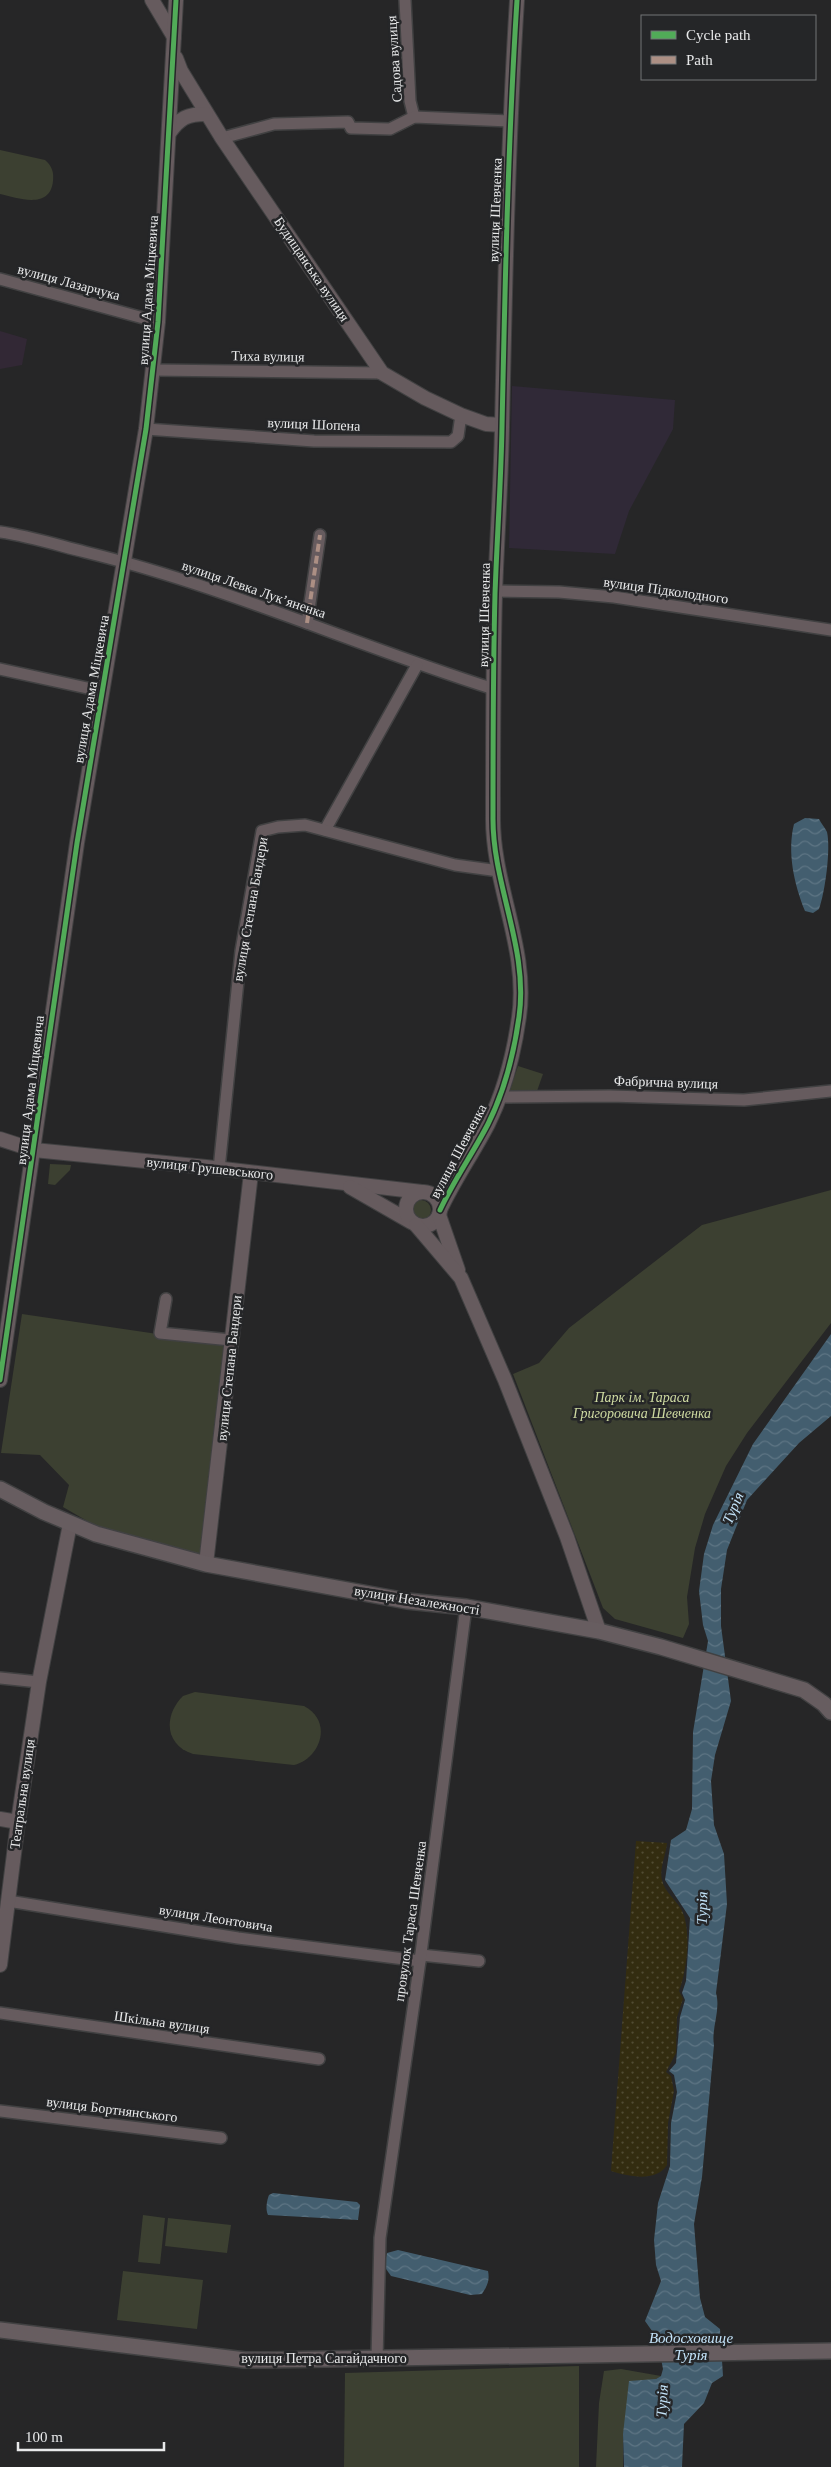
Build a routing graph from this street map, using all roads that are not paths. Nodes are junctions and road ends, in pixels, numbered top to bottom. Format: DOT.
graph roads {
  1 [pos="152,0"];
  2 [pos="176,0"];
  3 [pos="405,0"];
  4 [pos="517,0"];
  5 [pos="174,45"];
  6 [pos="206,114"];
  7 [pos="414,117"];
  8 [pos="510,121"];
  9 [pos="169,133"];
  10 [pos="222,138"];
  11 [pos="0,279"];
  12 [pos="158,322"];
  13 [pos="153,370"];
  14 [pos="382,372"];
  15 [pos="461,416"];
  16 [pos="502,425"];
  17 [pos="146,429"];
  18 [pos="0,532"];
  19 [pos="320,535"];
  20 [pos="125,562"];
  21 [pos="495,591"];
  22 [pos="307,623"];
  23 [pos="831,630"];
  24 [pos="417,665"];
  25 [pos="0,669"];
  26 [pos="494,689"];
  27 [pos="101,691"];
  28 [pos="325,830"];
  29 [pos="499,871"];
  30 [pos="831,1091"];
  31 [pos="499,1097"];
  32 [pos="0,1140"];
  33 [pos="34,1150"];
  34 [pos="219,1169"];
  35 [pos="252,1173"];
  36 [pos="454,1181"];
  37 [pos="345,1184"];
  38 [pos="424,1192"];
  39 [pos="439,1213"];
  40 [pos="414,1224"];
  41 [pos="461,1278"];
  42 [pos="166,1298"];
  43 [pos="231,1340"];
  44 [pos="0,1380"];
  45 [pos="0,1489"];
  46 [pos="70,1524"];
  47 [pos="206,1564"];
  48 [pos="466,1607"];
  49 [pos="598,1631"];
  50 [pos="0,1678"];
  51 [pos="39,1682"];
  52 [pos="831,1712"];
  53 [pos="0,1819"];
  54 [pos="18,1822"];
  55 [pos="8,1901"];
  56 [pos="421,1958"];
  57 [pos="479,1961"];
  58 [pos="0,1964"];
  59 [pos="0,2013"];
  60 [pos="319,2059"];
  61 [pos="0,2111"];
  62 [pos="221,2138"];
  63 [pos="0,2330"];
  64 [pos="831,2351"];
  65 [pos="377,2359"];
  1 -- 5 [label="street, Будищанська вулиця"];
  2 -- 5 [label="street, вулиця Адама Міцкевича"];
  3 -- 7 [label="street, Садова вулиця"];
  4 -- 8 [label="street, вулиця Шевченка"];
  5 -- 6 [label="street, Будищанська вулиця"];
  5 -- 9 [label="street, вулиця Адама Міцкевича"];
  6 -- 9 [label="street"];
  6 -- 10 [label="street, Будищанська вулиця"];
  7 -- 8 [label="street"];
  7 -- 10 [label="street"];
  8 -- 16 [label="street, вулиця Шевченка"];
  9 -- 12 [label="street, вулиця Адама Міцкевича"];
  10 -- 14 [label="street, Будищанська вулиця"];
  11 -- 12 [label="street, вулиця Лазарчука"];
  12 -- 13 [label="street, вулиця Адама Міцкевича"];
  13 -- 14 [label="street, Тиха вулиця"];
  13 -- 17 [label="street, вулиця Адама Міцкевича"];
  14 -- 15 [label="street, Будищанська вулиця"];
  15 -- 16 [label="street, Будищанська вулиця"];
  15 -- 17 [label="street, вулиця Шопена"];
  16 -- 21 [label="street, вулиця Шевченка"];
  17 -- 20 [label="street, вулиця Адама Міцкевича"];
  18 -- 20 [label="street, вулиця Левка Лукʼяненка"];
  19 -- 22 [label="street"];
  20 -- 22 [label="street, вулиця Левка Лукʼяненка"];
  20 -- 27 [label="street, вулиця Адама Міцкевича"];
  21 -- 23 [label="street, вулиця Підколодного"];
  21 -- 26 [label="street, вулиця Шевченка"];
  22 -- 24 [label="street, вулиця Левка Лукʼяненка"];
  24 -- 26 [label="street, вулиця Левка Лукʼяненка"];
  24 -- 28 [label="street"];
  25 -- 27 [label="street"];
  26 -- 29 [label="street, вулиця Шевченка"];
  27 -- 33 [label="street, вулиця Адама Міцкевича"];
  28 -- 29 [label="street, вулиця Степана Бандери"];
  28 -- 34 [label="street, вулиця Степана Бандери"];
  29 -- 31 [label="street, вулиця Шевченка"];
  30 -- 31 [label="street, Фабрична вулиця"];
  31 -- 36 [label="street, вулиця Шевченка"];
  32 -- 33 [label="street, вулиця Грушевського"];
  33 -- 34 [label="street, вулиця Грушевського"];
  33 -- 44 [label="street, вулиця Адама Міцкевича"];
  34 -- 35 [label="street, вулиця Грушевського"];
  35 -- 37 [label="street, вулиця Грушевського"];
  35 -- 43 [label="street, вулиця Степана Бандери"];
  36 -- 38 [label="street"];
  36 -- 39 [label="street, вулиця Шевченка"];
  37 -- 38 [label="street"];
  37 -- 40 [label="street, вулиця Грушевського"];
  38 -- 39 [label="street"];
  38 -- 40 [label="street"];
  39 -- 40 [label="street"];
  39 -- 41 [label="street, вулиця Шевченка"];
  40 -- 41 [label="street"];
  41 -- 49 [label="street"];
  42 -- 43 [label="street"];
  43 -- 47 [label="street, вулиця Степана Бандери"];
  45 -- 46 [label="main road, вулиця Незалежності"];
  46 -- 47 [label="main road, вулиця Незалежності"];
  46 -- 51 [label="street, Театральна вулиця"];
  47 -- 48 [label="main road, вулиця Незалежності"];
  48 -- 49 [label="main road, вулиця Незалежності"];
  48 -- 56 [label="street, провулок Тараса Шевченка"];
  49 -- 52 [label="main road, вулиця Незалежності"];
  50 -- 51 [label="street"];
  51 -- 54 [label="street, Театральна вулиця"];
  53 -- 54 [label="street"];
  54 -- 55 [label="street, Театральна вулиця"];
  55 -- 56 [label="street, вулиця Леонтовича"];
  55 -- 58 [label="street, Театральна вулиця"];
  56 -- 57 [label="street, вулиця Леонтовича"];
  56 -- 65 [label="street, провулок Тараса Шевченка"];
  59 -- 60 [label="street, Шкільна вулиця"];
  61 -- 62 [label="street, вулиця Бортнянського"];
  63 -- 65 [label="main road, вулиця Петра Сагайдачного"];
  64 -- 65 [label="main road, вулиця Петра Сагайдачного"];
}
